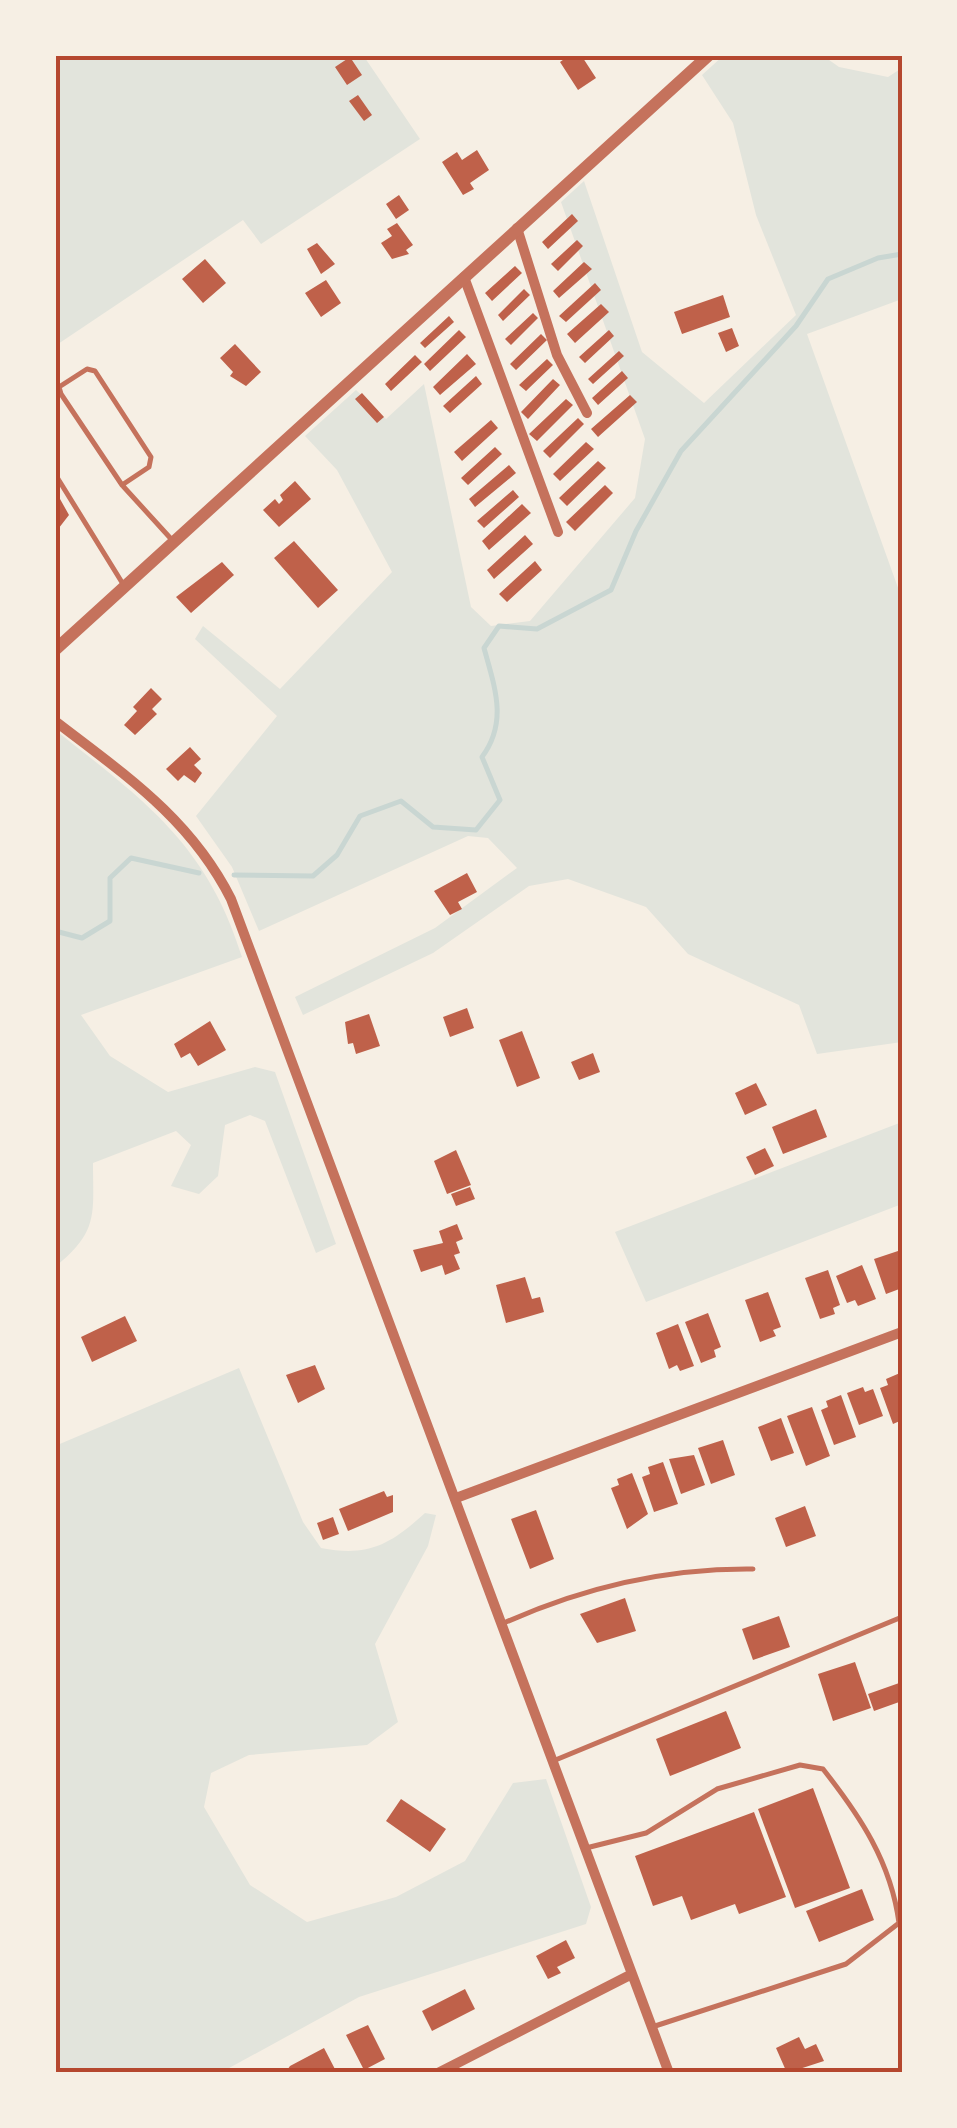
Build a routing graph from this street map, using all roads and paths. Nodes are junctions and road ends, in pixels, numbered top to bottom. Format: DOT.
graph roads {
  1 [pos="709,55"];
  2 [pos="518,228"];
  3 [pos="464,278"];
  4 [pos="587,413"];
  5 [pos="55,474"];
  6 [pos="122,484"];
  7 [pos="558,532"];
  8 [pos="173,541"];
  9 [pos="125,586"];
  10 [pos="55,650"];
  11 [pos="55,720"];
  12 [pos="902,1332"];
  13 [pos="456,1498"];
  14 [pos="752,1568"];
  15 [pos="902,1617"];
  16 [pos="501,1624"];
  17 [pos="553,1761"];
  18 [pos="586,1848"];
  19 [pos="632,1974"];
  20 [pos="652,2027"];
  21 [pos="438,2073"];
  22 [pos="669,2073"];
  1 -- 2 [label="street"];
  2 -- 3 [label="street"];
  2 -- 4 [label="street"];
  3 -- 7 [label="street"];
  3 -- 8 [label="street"];
  5 -- 9 [label="lane"];
  6 -- 6 [label="lane"];
  6 -- 8 [label="lane"];
  8 -- 9 [label="street"];
  9 -- 10 [label="street"];
  11 -- 13 [label="street"];
  12 -- 13 [label="street"];
  13 -- 16 [label="street"];
  14 -- 16 [label="lane"];
  15 -- 17 [label="lane"];
  16 -- 17 [label="street"];
  17 -- 18 [label="street"];
  18 -- 19 [label="street"];
  18 -- 20 [label="lane"];
  19 -- 20 [label="street"];
  19 -- 21 [label="street"];
  20 -- 22 [label="street"];
}
